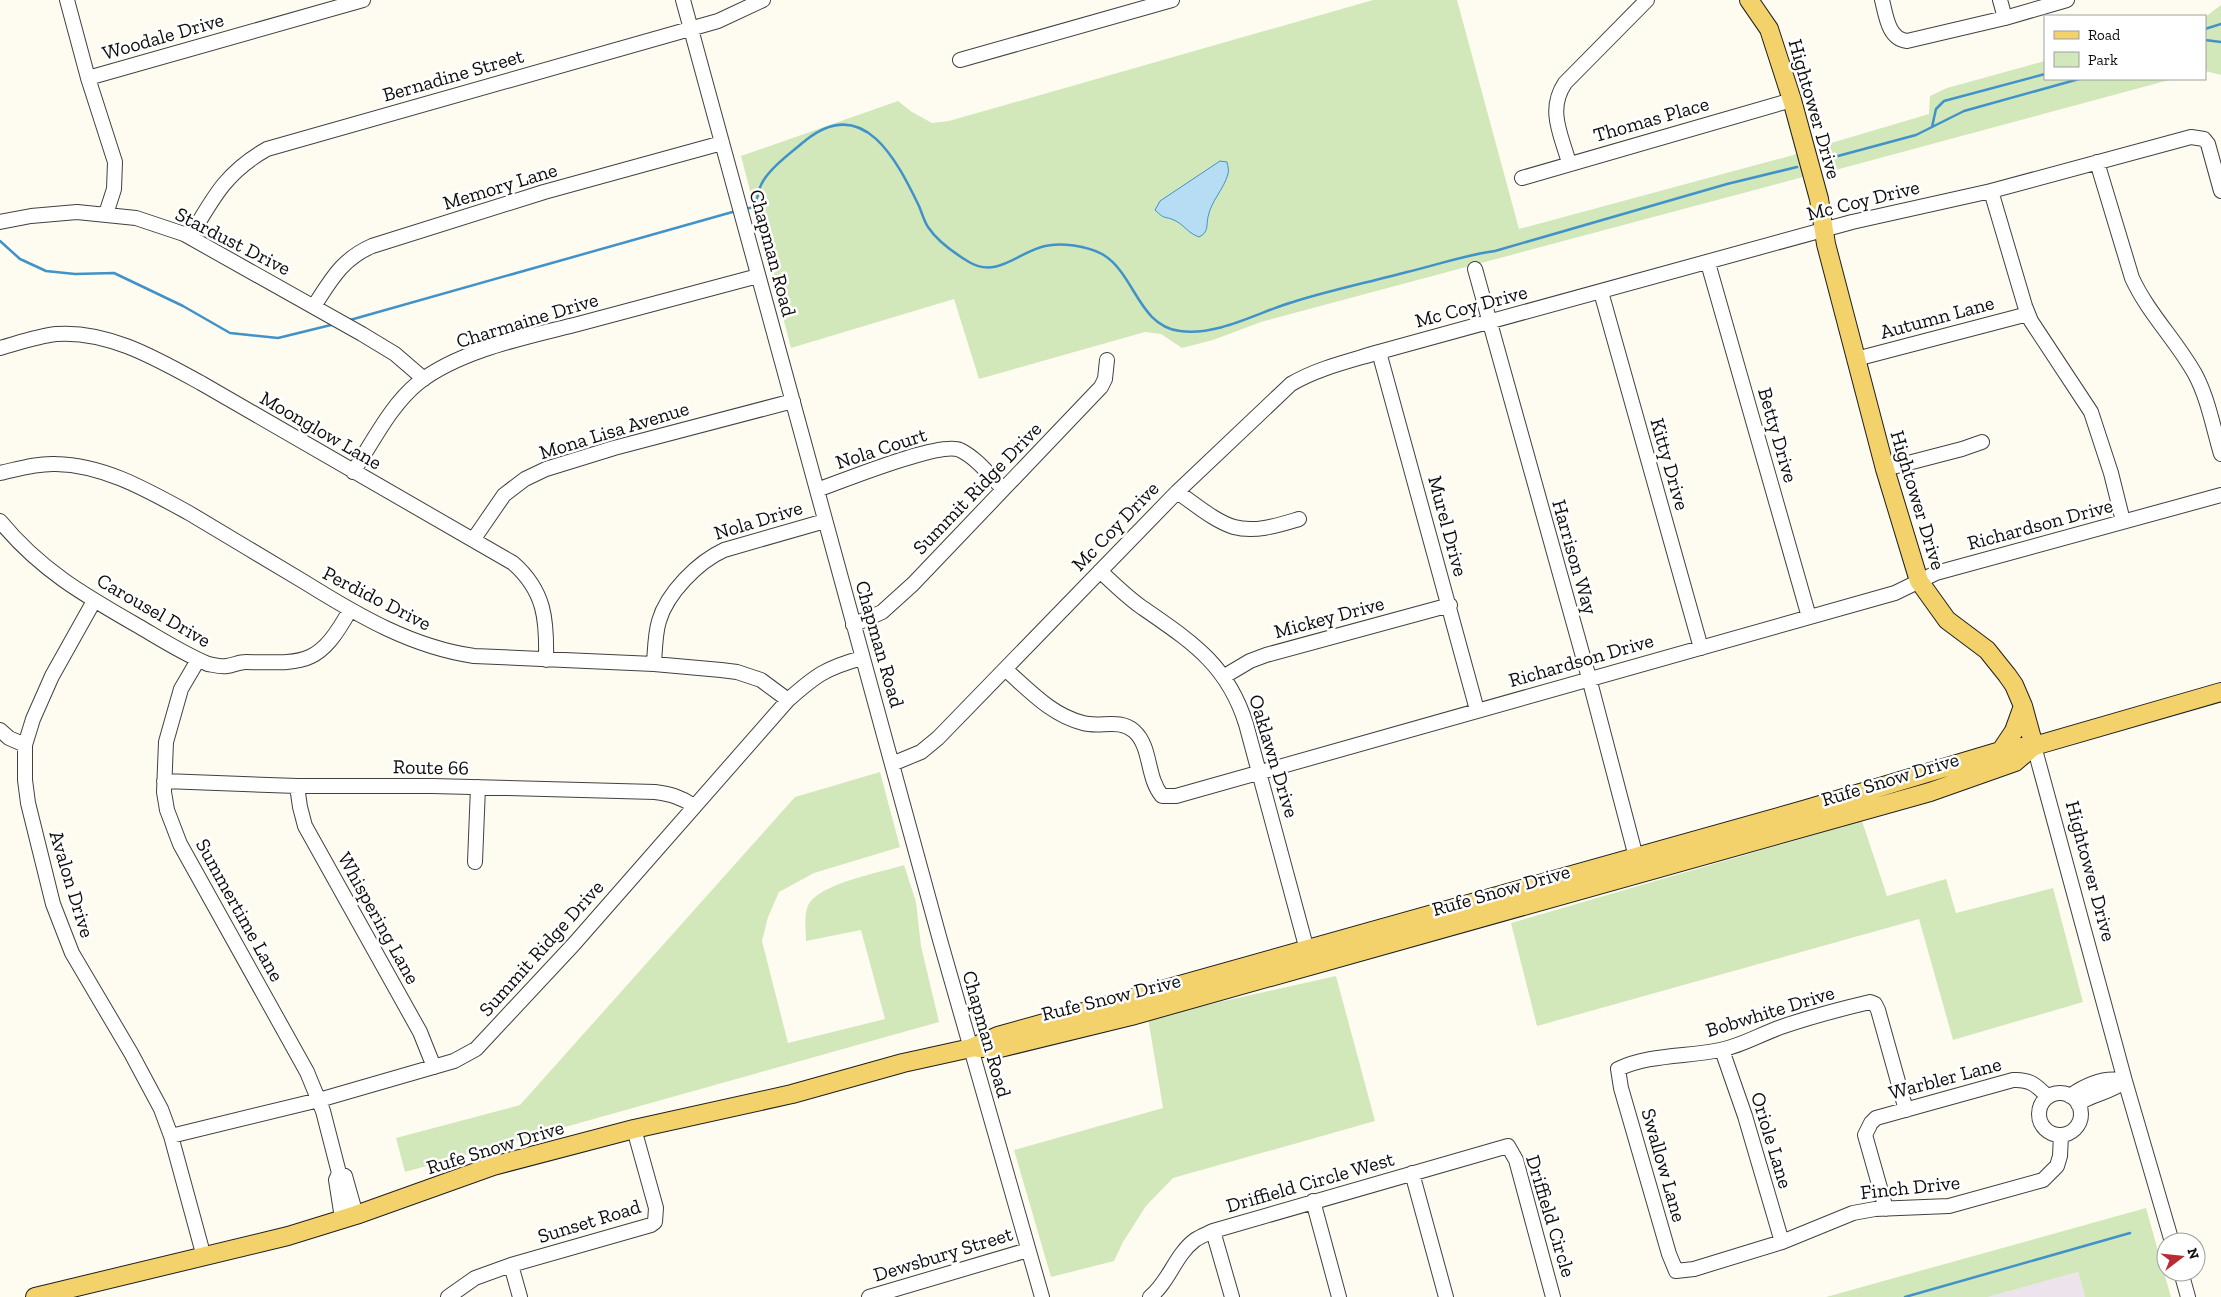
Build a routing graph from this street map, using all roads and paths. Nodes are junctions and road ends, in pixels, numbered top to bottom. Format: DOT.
graph roads {
  1 [pos="67,0"];
  2 [pos="363,0"];
  3 [pos="683,0"];
  4 [pos="763,0"];
  5 [pos="1172,0"];
  6 [pos="1647,0"];
  7 [pos="1748,0"];
  8 [pos="1882,0"];
  9 [pos="2000,0"];
  10 [pos="2067,0"];
  11 [pos="2005,18"];
  12 [pos="691,29"];
  13 [pos="960,60"];
  14 [pos="88,78"];
  15 [pos="1792,100"];
  16 [pos="722,143"];
  17 [pos="2097,162"];
  18 [pos="1569,163"];
  19 [pos="1522,178"];
  20 [pos="1991,191"];
  21 [pos="2221,191"];
  22 [pos="106,214"];
  23 [pos="0,222"];
  24 [pos="1824,230"];
  25 [pos="190,238"];
  26 [pos="1708,262"];
  27 [pos="1475,269"];
  28 [pos="758,276"];
  29 [pos="1601,292"];
  30 [pos="320,310"];
  31 [pos="2028,314"];
  32 [pos="1490,322"];
  33 [pos="0,348"];
  34 [pos="1379,352"];
  35 [pos="1856,359"];
  36 [pos="1107,360"];
  37 [pos="424,379"];
  38 [pos="792,401"];
  39 [pos="1982,442"];
  40 [pos="2221,454"];
  41 [pos="1885,469"];
  42 [pos="353,472"];
  43 [pos="0,474"];
  44 [pos="1003,489"];
  45 [pos="817,490"];
  46 [pos="1177,492"];
  47 [pos="2221,495"];
  48 [pos="1299,519"];
  49 [pos="0,521"];
  50 [pos="825,521"];
  51 [pos="2123,522"];
  52 [pos="473,540"];
  53 [pos="1100,571"];
  54 [pos="1919,582"];
  55 [pos="94,601"];
  56 [pos="1450,605"];
  57 [pos="350,610"];
  58 [pos="1809,617"];
  59 [pos="853,625"];
  60 [pos="1701,648"];
  61 [pos="862,658"];
  62 [pos="198,660"];
  63 [pos="546,660"];
  64 [pos="654,664"];
  65 [pos="1006,669"];
  66 [pos="1223,677"];
  67 [pos="1589,678"];
  68 [pos="2221,692"];
  69 [pos="788,700"];
  70 [pos="2022,706"];
  71 [pos="1477,710"];
  72 [pos="0,730"];
  73 [pos="25,745"];
  74 [pos="2034,746"];
  75 [pos="2000,752"];
  76 [pos="892,764"];
  77 [pos="1259,772"];
  78 [pos="164,781"];
  79 [pos="297,786"];
  80 [pos="478,787"];
  81 [pos="694,806"];
  82 [pos="1636,857"];
  83 [pos="475,862"];
  84 [pos="1307,950"];
  85 [pos="970,1048"];
  86 [pos="1722,1050"];
  87 [pos="434,1067"];
  88 [pos="1618,1069"];
  89 [pos="2126,1080"];
  90 [pos="2048,1097"];
  91 [pos="319,1100"];
  92 [pos="2074,1100"];
  93 [pos="1906,1110"];
  94 [pos="634,1129"];
  95 [pos="2061,1135"];
  96 [pos="172,1136"];
  97 [pos="1508,1146"];
  98 [pos="1412,1173"];
  99 [pos="1313,1201"];
  100 [pos="1886,1209"];
  101 [pos="349,1217"];
  102 [pos="1213,1231"];
  103 [pos="2169,1232"];
  104 [pos="1782,1242"];
  105 [pos="1028,1250"];
  106 [pos="204,1257"];
  107 [pos="511,1265"];
  108 [pos="1676,1271"];
  109 [pos="2184,1282"];
  110 [pos="35,1297"];
  111 [pos="448,1297"];
  112 [pos="520,1297"];
  113 [pos="869,1297"];
  114 [pos="1042,1297"];
  115 [pos="1150,1297"];
  116 [pos="1232,1297"];
  117 [pos="1339,1297"];
  118 [pos="1446,1297"];
  119 [pos="1553,1297"];
  120 [pos="2188,1297"];
  1 -- 14 [label="street"];
  2 -- 14 [label="street, Woodale Drive"];
  3 -- 12 [label="street, Chapman Road"];
  4 -- 12 [label="street, Bernadine Street"];
  5 -- 13 [label="street"];
  6 -- 18 [label="street"];
  7 -- 15 [label="main road, Hightower Drive"];
  8 -- 11 [label="street"];
  9 -- 11 [label="street"];
  10 -- 11 [label="street"];
  12 -- 16 [label="street, Chapman Road"];
  12 -- 25 [label="street, Bernadine Street"];
  14 -- 22 [label="street"];
  15 -- 18 [label="street, Thomas Place"];
  15 -- 24 [label="main road, Hightower Drive"];
  16 -- 28 [label="street, Chapman Road"];
  16 -- 30 [label="street, Memory Lane"];
  17 -- 20 [label="street, Mc Coy Drive"];
  17 -- 21 [label="street, Mc Coy Drive"];
  17 -- 40 [label="street"];
  18 -- 19 [label="street, Thomas Place"];
  20 -- 24 [label="street, Mc Coy Drive"];
  20 -- 31 [label="street"];
  22 -- 23 [label="street, Stardust Drive"];
  22 -- 25 [label="street, Stardust Drive"];
  24 -- 26 [label="street, Mc Coy Drive"];
  24 -- 35 [label="main road, Hightower Drive"];
  25 -- 30 [label="street, Stardust Drive"];
  26 -- 29 [label="street, Mc Coy Drive"];
  26 -- 58 [label="street, Betty Drive"];
  27 -- 32 [label="street, Harrison Way"];
  28 -- 37 [label="street, Charmaine Drive"];
  28 -- 38 [label="street, Chapman Road"];
  29 -- 32 [label="street, Mc Coy Drive"];
  29 -- 60 [label="street, Kitty Drive"];
  30 -- 37 [label="street, Stardust Drive"];
  31 -- 35 [label="street, Autumn Lane"];
  31 -- 51 [label="street"];
  32 -- 34 [label="street, Mc Coy Drive"];
  32 -- 67 [label="street, Harrison Way"];
  33 -- 42 [label="street, Moonglow Lane"];
  34 -- 46 [label="street, Mc Coy Drive"];
  34 -- 56 [label="street, Murel Drive"];
  35 -- 41 [label="main road, Hightower Drive"];
  36 -- 44 [label="street, Summit Ridge Drive"];
  37 -- 42 [label="street, Charmaine Drive"];
  38 -- 45 [label="street, Chapman Road"];
  38 -- 52 [label="street, Mona Lisa Avenue"];
  39 -- 41 [label="street"];
  41 -- 54 [label="main road, Hightower Drive"];
  42 -- 52 [label="street, Moonglow Lane"];
  43 -- 57 [label="street, Perdido Drive"];
  44 -- 45 [label="street, Nola Court"];
  44 -- 59 [label="street, Summit Ridge Drive"];
  45 -- 50 [label="street, Chapman Road"];
  46 -- 48 [label="street"];
  46 -- 53 [label="street, Mc Coy Drive"];
  47 -- 51 [label="street, Richardson Drive"];
  49 -- 55 [label="street, Carousel Drive"];
  50 -- 59 [label="street, Chapman Road"];
  50 -- 64 [label="street, Nola Drive"];
  51 -- 54 [label="street, Richardson Drive"];
  52 -- 63 [label="street, Moonglow Lane"];
  53 -- 65 [label="street, Mc Coy Drive"];
  53 -- 66 [label="street, Oaklawn Drive"];
  54 -- 58 [label="street, Richardson Drive"];
  54 -- 70 [label="main road, Hightower Drive"];
  55 -- 62 [label="street, Carousel Drive"];
  55 -- 73 [label="street, Avalon Drive"];
  56 -- 66 [label="street, Mickey Drive"];
  56 -- 71 [label="street, Murel Drive"];
  57 -- 62 [label="street, Carousel Drive"];
  57 -- 63 [label="street, Perdido Drive"];
  58 -- 60 [label="street, Richardson Drive"];
  59 -- 61 [label="street, Chapman Road"];
  60 -- 67 [label="street, Richardson Drive"];
  61 -- 69 [label="street, Summit Ridge Drive"];
  61 -- 76 [label="street, Chapman Road"];
  62 -- 78 [label="street, Summertime Lane"];
  63 -- 64 [label="street, Perdido Drive"];
  64 -- 69 [label="street, Perdido Drive"];
  65 -- 76 [label="street, Mc Coy Drive"];
  65 -- 77 [label="street, Richardson Drive"];
  66 -- 77 [label="street, Oaklawn Drive"];
  67 -- 71 [label="street, Richardson Drive"];
  67 -- 82 [label="street, Harrison Way"];
  68 -- 74 [label="main road, Rufe Snow Drive"];
  69 -- 81 [label="street, Summit Ridge Drive"];
  70 -- 74 [label="main road, Hightower Drive"];
  70 -- 75 [label="main road"];
  71 -- 77 [label="street, Richardson Drive"];
  72 -- 73 [label="street"];
  73 -- 96 [label="street, Avalon Drive"];
  74 -- 75 [label="main road, Rufe Snow Drive"];
  74 -- 85 [label="main road, Rufe Snow Drive"];
  74 -- 89 [label="street, Hightower Drive"];
  75 -- 82 [label="main road, Rufe Snow Drive"];
  76 -- 85 [label="street, Chapman Road"];
  77 -- 84 [label="street, Oaklawn Drive"];
  78 -- 79 [label="street, Route 66"];
  78 -- 91 [label="street, Summertime Lane"];
  79 -- 80 [label="street, Route 66"];
  79 -- 87 [label="street, Whispering Lane"];
  80 -- 81 [label="street, Route 66"];
  80 -- 83 [label="street"];
  81 -- 87 [label="street, Summit Ridge Drive"];
  82 -- 84 [label="main road, Rufe Snow Drive"];
  84 -- 85 [label="main road, Rufe Snow Drive"];
  85 -- 94 [label="main road, Rufe Snow Drive"];
  85 -- 105 [label="street, Chapman Road"];
  86 -- 88 [label="street, Bobwhite Drive"];
  86 -- 93 [label="street, Bobwhite Drive"];
  86 -- 104 [label="street, Oriole Lane"];
  87 -- 91 [label="street, Summit Ridge Drive"];
  88 -- 108 [label="street, Swallow Lane"];
  89 -- 92 [label="street"];
  89 -- 103 [label="street, Hightower Drive"];
  90 -- 92 [label="street"];
  90 -- 93 [label="street, Warbler Lane"];
  90 -- 95 [label="street"];
  91 -- 96 [label="street, Summit Ridge Drive"];
  91 -- 101 [label="street, Summertime Lane"];
  92 -- 95 [label="street"];
  93 -- 100 [label="street, Warbler Lane"];
  94 -- 101 [label="main road, Rufe Snow Drive"];
  94 -- 107 [label="street, Sunset Road"];
  95 -- 100 [label="street, Finch Drive"];
  96 -- 106 [label="street, Avalon Drive"];
  97 -- 98 [label="street, Driffield Circle West"];
  97 -- 119 [label="street, Driffield Circle"];
  98 -- 99 [label="street, Driffield Circle West"];
  98 -- 118 [label="street"];
  99 -- 102 [label="street, Driffield Circle West"];
  99 -- 117 [label="street"];
  100 -- 104 [label="street, Finch Drive"];
  101 -- 106 [label="main road, Rufe Snow Drive"];
  102 -- 115 [label="street, Driffield Circle West"];
  102 -- 116 [label="street"];
  104 -- 108 [label="street, Finch Drive"];
  105 -- 113 [label="street, Dewsbury Street"];
  105 -- 114 [label="street, Chapman Road"];
  106 -- 110 [label="main road, Rufe Snow Drive"];
  107 -- 111 [label="street, Sunset Road"];
  107 -- 112 [label="street"];
  109 -- 120 [label="street"];
}
